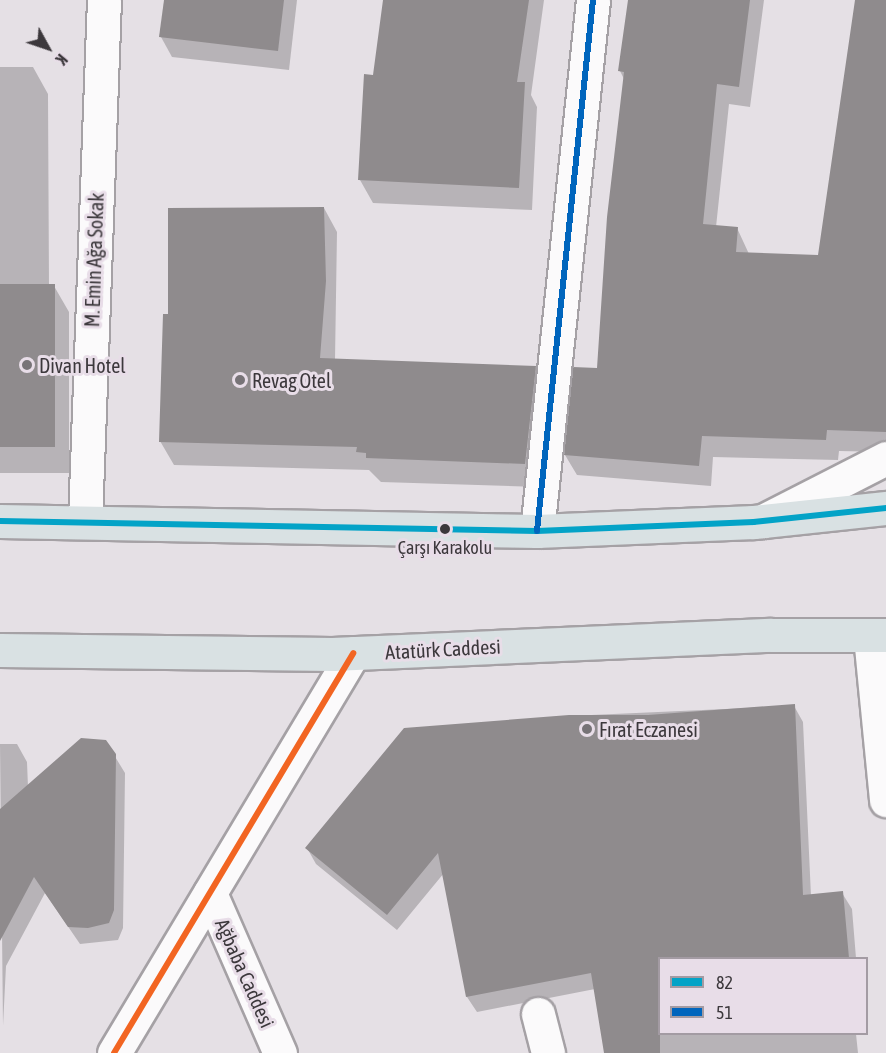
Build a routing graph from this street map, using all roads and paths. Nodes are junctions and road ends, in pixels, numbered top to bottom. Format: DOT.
graph roads {
  1 [pos="104,0"];
  2 [pos="593,0"];
  3 [pos="886,458"];
  4 [pos="886,508"];
  5 [pos="85,519"];
  6 [pos="0,521"];
  7 [pos="763,521"];
  8 [pos="537,531"];
  9 [pos="881,629"];
  10 [pos="0,650"];
  11 [pos="353,653"];
  12 [pos="886,800"];
  13 [pos="210,893"];
  14 [pos="538,1014"];
  15 [pos="114,1053"];
  16 [pos="280,1053"];
  17 [pos="548,1053"];
  1 -- 5 [label="street, M. Emin Ağa Sokak"];
  2 -- 8 [label="street"];
  3 -- 7 [label="street"];
  4 -- 7 [label="main road"];
  5 -- 6 [label="main road"];
  5 -- 8 [label="main road"];
  7 -- 8 [label="main road"];
  9 -- 11 [label="main road, Atatürk Caddesi"];
  9 -- 12 [label="street"];
  10 -- 11 [label="main road, Atatürk Caddesi"];
  11 -- 13 [label="street"];
  13 -- 15 [label="street"];
  13 -- 16 [label="street, Ağbaba Caddesi"];
  14 -- 17 [label="street"];
}
